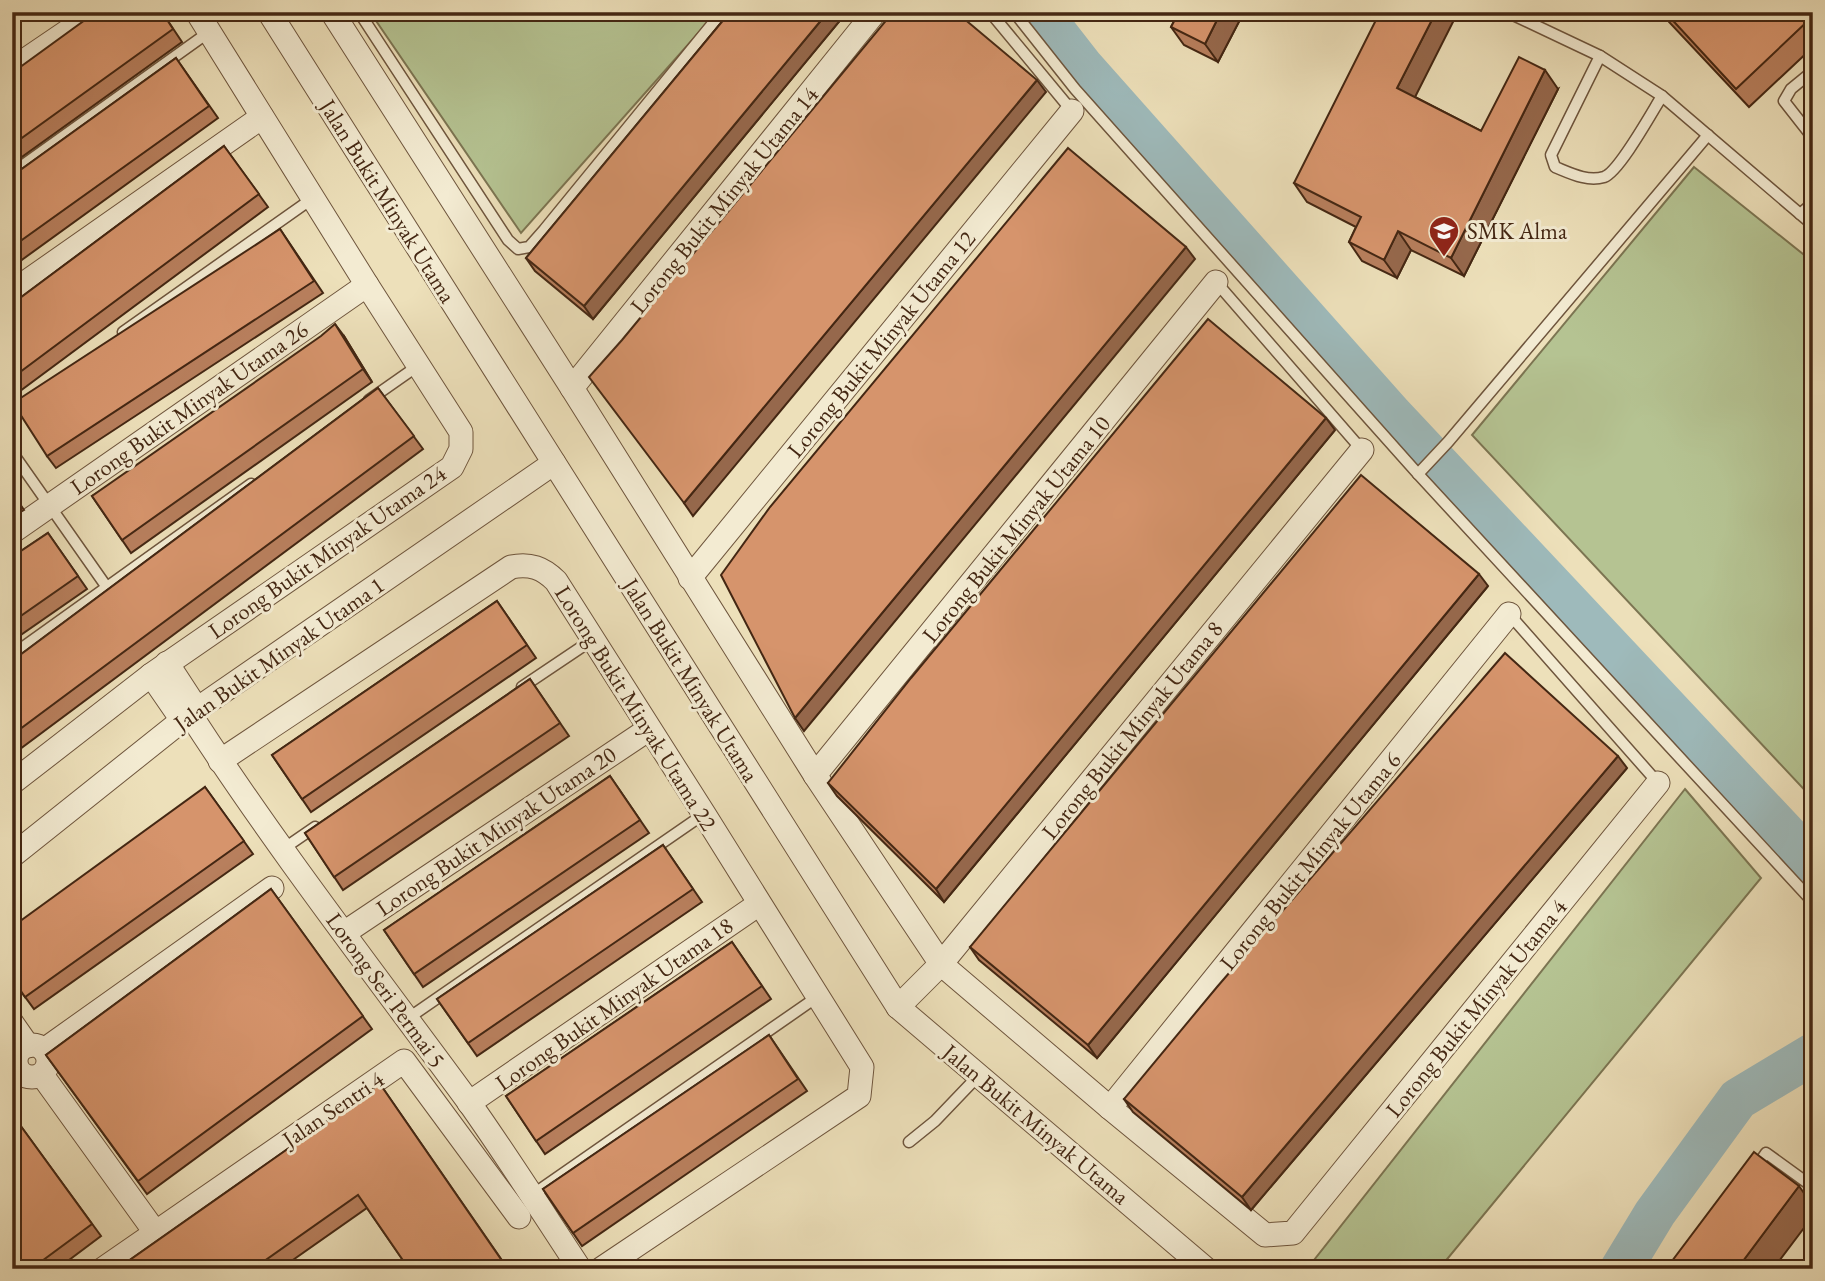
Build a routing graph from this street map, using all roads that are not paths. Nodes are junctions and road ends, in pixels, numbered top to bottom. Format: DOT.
graph roads {
  1 [pos="96,12"];
  2 [pos="197,12"];
  3 [pos="269,12"];
  4 [pos="332,12"];
  5 [pos="359,12"];
  6 [pos="875,12"];
  7 [pos="990,12"];
  8 [pos="1014,12"];
  9 [pos="1507,12"];
  10 [pos="718,17"];
  11 [pos="209,32"];
  12 [pos="1600,56"];
  13 [pos="12,69"];
  14 [pos="1813,71"];
  15 [pos="1662,96"];
  16 [pos="1072,111"];
  17 [pos="262,117"];
  18 [pos="1708,135"];
  19 [pos="1813,138"];
  20 [pos="12,173"];
  21 [pos="314,197"];
  22 [pos="1813,203"];
  23 [pos="1800,214"];
  24 [pos="1813,225"];
  25 [pos="1216,282"];
  26 [pos="367,285"];
  27 [pos="12,292"];
  28 [pos="113,339"];
  29 [pos="419,365"];
  30 [pos="572,388"];
  31 [pos="363,404"];
  32 [pos="1362,450"];
  33 [pos="12,452"];
  34 [pos="554,463"];
  35 [pos="1418,474"];
  36 [pos="262,475"];
  37 [pos="49,505"];
  38 [pos="12,532"];
  39 [pos="690,578"];
  40 [pos="106,586"];
  41 [pos="1509,614"];
  42 [pos="592,640"];
  43 [pos="12,655"];
  44 [pos="159,669"];
  45 [pos="512,694"];
  46 [pos="190,714"];
  47 [pos="649,729"];
  48 [pos="220,761"];
  49 [pos="815,775"];
  50 [pos="12,783"];
  51 [pos="1658,783"];
  52 [pos="704,814"];
  53 [pos="329,818"];
  54 [pos="283,849"];
  55 [pos="12,856"];
  56 [pos="272,888"];
  57 [pos="1813,902"];
  58 [pos="759,904"];
  59 [pos="344,933"];
  60 [pos="941,964"];
  61 [pos="817,997"];
  62 [pos="898,1007"];
  63 [pos="407,1019"];
  64 [pos="12,1023"];
  65 [pos="22,1060"];
  66 [pos="979,1075"];
  67 [pos="469,1104"];
  68 [pos="1110,1108"];
  69 [pos="909,1142"];
  70 [pos="1751,1174"];
  71 [pos="1813,1187"];
  72 [pos="532,1195"];
  73 [pos="519,1217"];
  74 [pos="155,1232"];
  75 [pos="103,1269"];
  76 [pos="580,1269"];
  77 [pos="600,1269"];
  78 [pos="1206,1269"];
  1 -- 13 [label="street"];
  2 -- 11 [label="street, Lorong Bukit Minyak Utama 24"];
  3 -- 34 [label="street, Jalan Bukit Minyak Utama"];
  4 -- 30 [label="street"];
  5 -- 10 [label="lane"];
  6 -- 30 [label="street, Lorong Bukit Minyak Utama 14"];
  7 -- 16 [label="lane"];
  8 -- 35 [label="lane"];
  9 -- 12 [label="lane"];
  11 -- 17 [label="street, Lorong Bukit Minyak Utama 24"];
  11 -- 20 [label="lane"];
  12 -- 15 [label="lane"];
  12 -- 15 [label="lane"];
  14 -- 19 [label="lane"];
  15 -- 18 [label="lane"];
  16 -- 39 [label="street, Lorong Bukit Minyak Utama 12"];
  17 -- 21 [label="street, Lorong Bukit Minyak Utama 24"];
  17 -- 27 [label="street"];
  18 -- 23 [label="lane"];
  18 -- 35 [label="lane"];
  21 -- 26 [label="street, Lorong Bukit Minyak Utama 24"];
  21 -- 28 [label="lane"];
  22 -- 23 [label="lane"];
  23 -- 24 [label="lane"];
  25 -- 32 [label="lane"];
  25 -- 49 [label="street, Lorong Bukit Minyak Utama 10"];
  26 -- 29 [label="street, Lorong Bukit Minyak Utama 24"];
  26 -- 37 [label="street, Lorong Bukit Minyak Utama 26"];
  29 -- 31 [label="lane"];
  29 -- 44 [label="street, Lorong Bukit Minyak Utama 24"];
  30 -- 39 [label="street"];
  32 -- 60 [label="street, Lorong Bukit Minyak Utama 8"];
  33 -- 37 [label="lane"];
  34 -- 46 [label="street, Jalan Bukit Minyak Utama 1"];
  34 -- 62 [label="street, Jalan Bukit Minyak Utama"];
  35 -- 57 [label="lane"];
  36 -- 40 [label="lane"];
  37 -- 38 [label="street, Lorong Bukit Minyak Utama 26"];
  37 -- 40 [label="lane"];
  39 -- 49 [label="street"];
  40 -- 43 [label="lane"];
  41 -- 51 [label="lane"];
  41 -- 68 [label="street, Lorong Bukit Minyak Utama 6"];
  42 -- 45 [label="lane"];
  42 -- 47 [label="street, Lorong Bukit Minyak Utama 22"];
  42 -- 48 [label="street, Lorong Bukit Minyak Utama 22"];
  44 -- 46 [label="street, Lorong Seri Permai 5"];
  44 -- 50 [label="street, Lorong Bukit Minyak Utama 24"];
  46 -- 48 [label="street, Lorong Seri Permai 5"];
  46 -- 55 [label="street, Jalan Bukit Minyak Utama 1"];
  47 -- 52 [label="street, Lorong Bukit Minyak Utama 22"];
  47 -- 59 [label="street, Lorong Bukit Minyak Utama 20"];
  48 -- 54 [label="street, Lorong Seri Permai 5"];
  49 -- 60 [label="street"];
  51 -- 68 [label="street, Lorong Bukit Minyak Utama 4"];
  52 -- 58 [label="street, Lorong Bukit Minyak Utama 22"];
  52 -- 63 [label="lane"];
  53 -- 54 [label="lane"];
  54 -- 59 [label="street, Lorong Seri Permai 5"];
  56 -- 65 [label="street"];
  58 -- 61 [label="street, Lorong Bukit Minyak Utama 22"];
  58 -- 67 [label="street, Lorong Bukit Minyak Utama 18"];
  59 -- 63 [label="street, Lorong Seri Permai 5"];
  60 -- 62 [label="street, Lorong Bukit Minyak Utama 8"];
  60 -- 68 [label="street"];
  61 -- 72 [label="lane"];
  61 -- 77 [label="street, Lorong Bukit Minyak Utama 22"];
  62 -- 66 [label="street, Jalan Bukit Minyak Utama"];
  63 -- 67 [label="street, Lorong Seri Permai 5"];
  64 -- 65 [label="street"];
  65 -- 74 [label="street"];
  66 -- 69 [label="lane"];
  66 -- 78 [label="street, Jalan Bukit Minyak Utama"];
  67 -- 72 [label="street, Lorong Seri Permai 5"];
  70 -- 71 [label="lane"];
  72 -- 76 [label="street, Lorong Seri Permai 5"];
  73 -- 74 [label="street, Jalan Sentri 4"];
  74 -- 75 [label="street, Jalan Sentri 4"];
}
